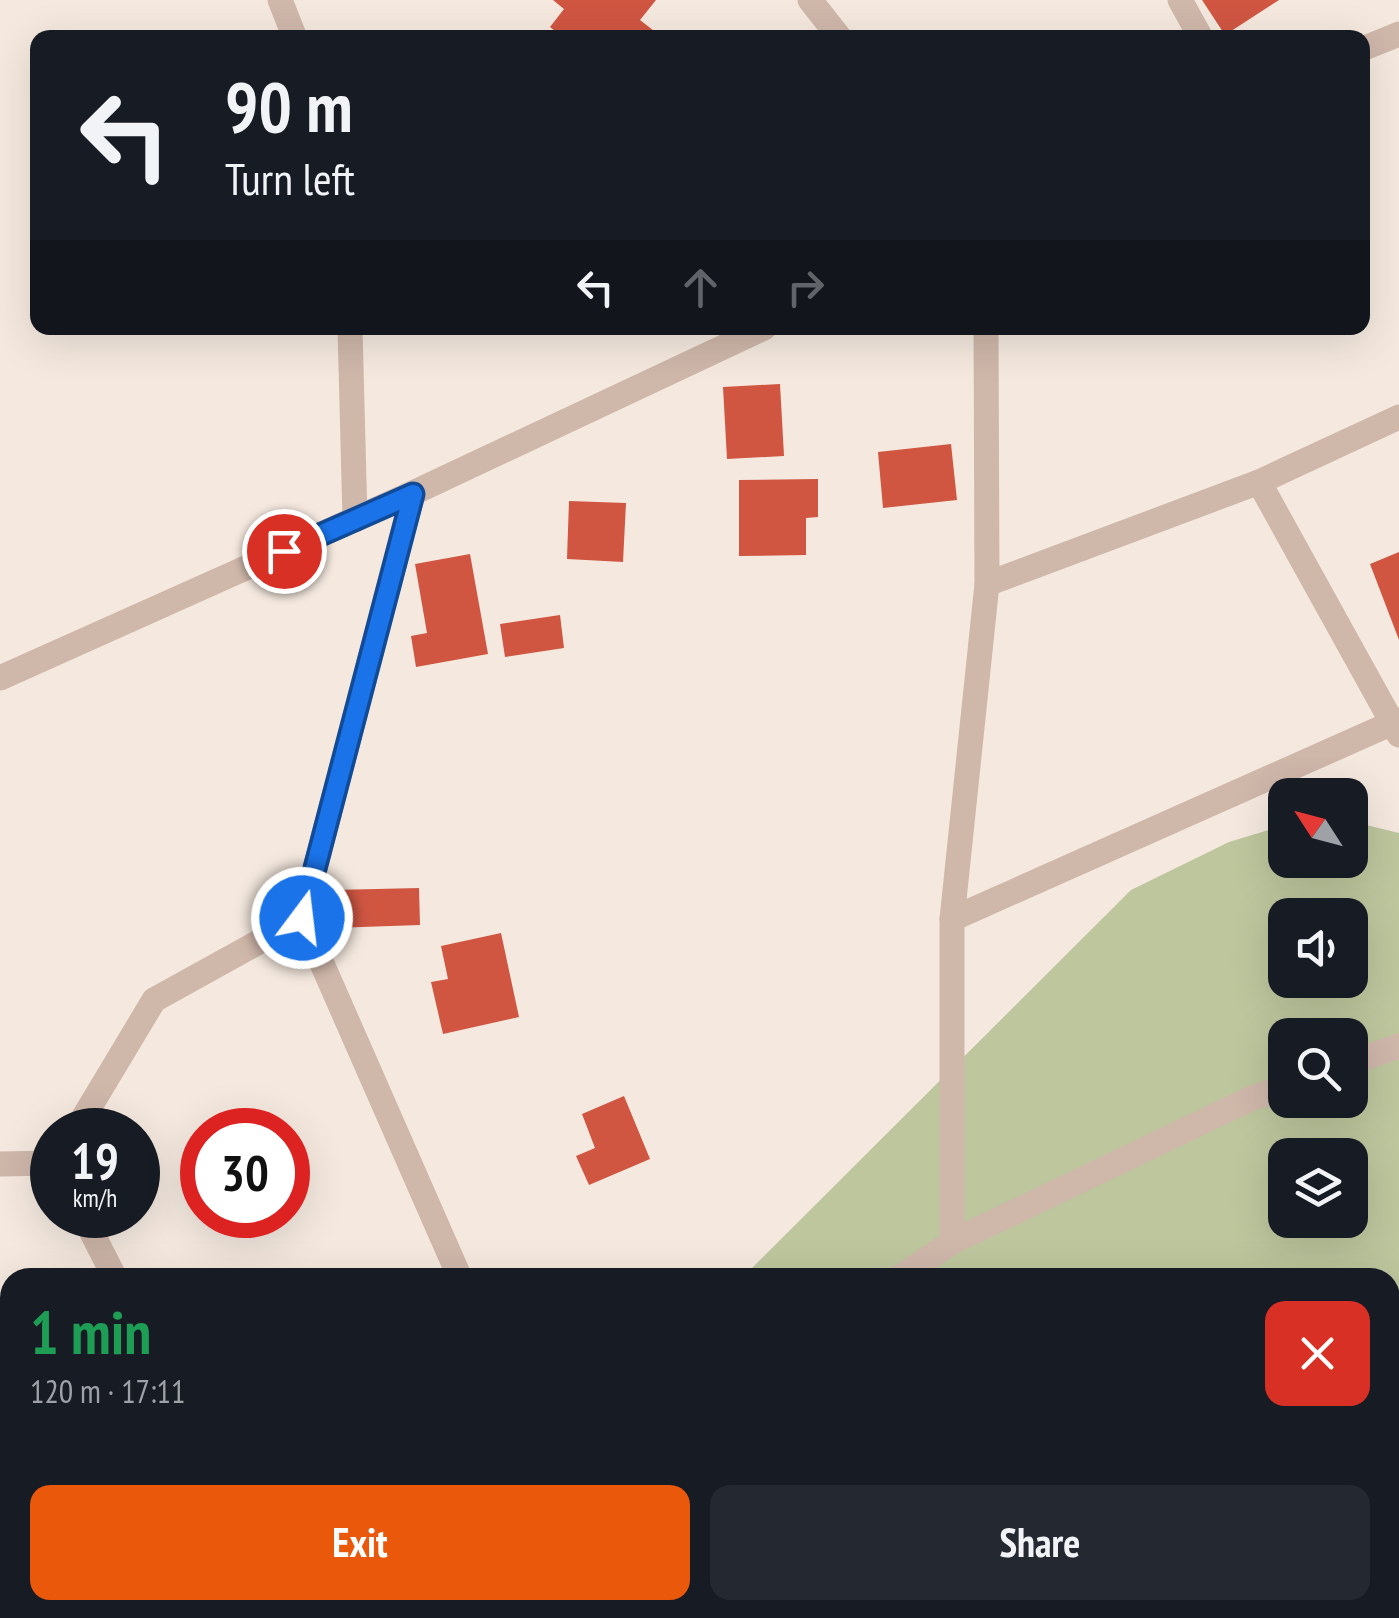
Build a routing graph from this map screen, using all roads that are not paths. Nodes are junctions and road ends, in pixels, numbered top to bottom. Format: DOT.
graph roads {
  1 [pos="280,0"];
  2 [pos="810,0"];
  3 [pos="1180,0"];
  4 [pos="292,30"];
  5 [pos="834,30"];
  6 [pos="1196,30"];
  7 [pos="1399,34"];
  8 [pos="1370,46"];
  9 [pos="350,335"];
  10 [pos="749,335"];
  11 [pos="986,335"];
  12 [pos="1399,417"];
  13 [pos="1259,482"];
  14 [pos="413,494"];
  15 [pos="355,520"];
  16 [pos="986,584"];
  17 [pos="0,678"];
  18 [pos="1397,726"];
  19 [pos="302,918"];
  20 [pos="952,919"];
  21 [pos="1399,1046"];
  22 [pos="1368,1057"];
  23 [pos="1268,1092"];
  24 [pos="89,1108"];
  25 [pos="30,1163"];
  26 [pos="0,1164"];
  27 [pos="95,1238"];
  28 [pos="952,1242"];
  29 [pos="110,1268"];
  30 [pos="456,1268"];
  31 [pos="914,1268"];
  1 -- 4 [label="street"];
  2 -- 5 [label="street"];
  3 -- 6 [label="street"];
  7 -- 8 [label="street"];
  9 -- 15 [label="street"];
  10 -- 14 [label="street"];
  11 -- 16 [label="street"];
  12 -- 13 [label="street"];
  13 -- 16 [label="street"];
  13 -- 18 [label="street"];
  14 -- 15 [label="street"];
  14 -- 19 [label="street"];
  15 -- 17 [label="street"];
  16 -- 20 [label="street"];
  18 -- 20 [label="street"];
  19 -- 24 [label="street"];
  19 -- 30 [label="street"];
  20 -- 28 [label="street"];
  21 -- 22 [label="street"];
  23 -- 28 [label="street"];
  25 -- 26 [label="street"];
  27 -- 29 [label="street"];
  28 -- 31 [label="street"];
}
